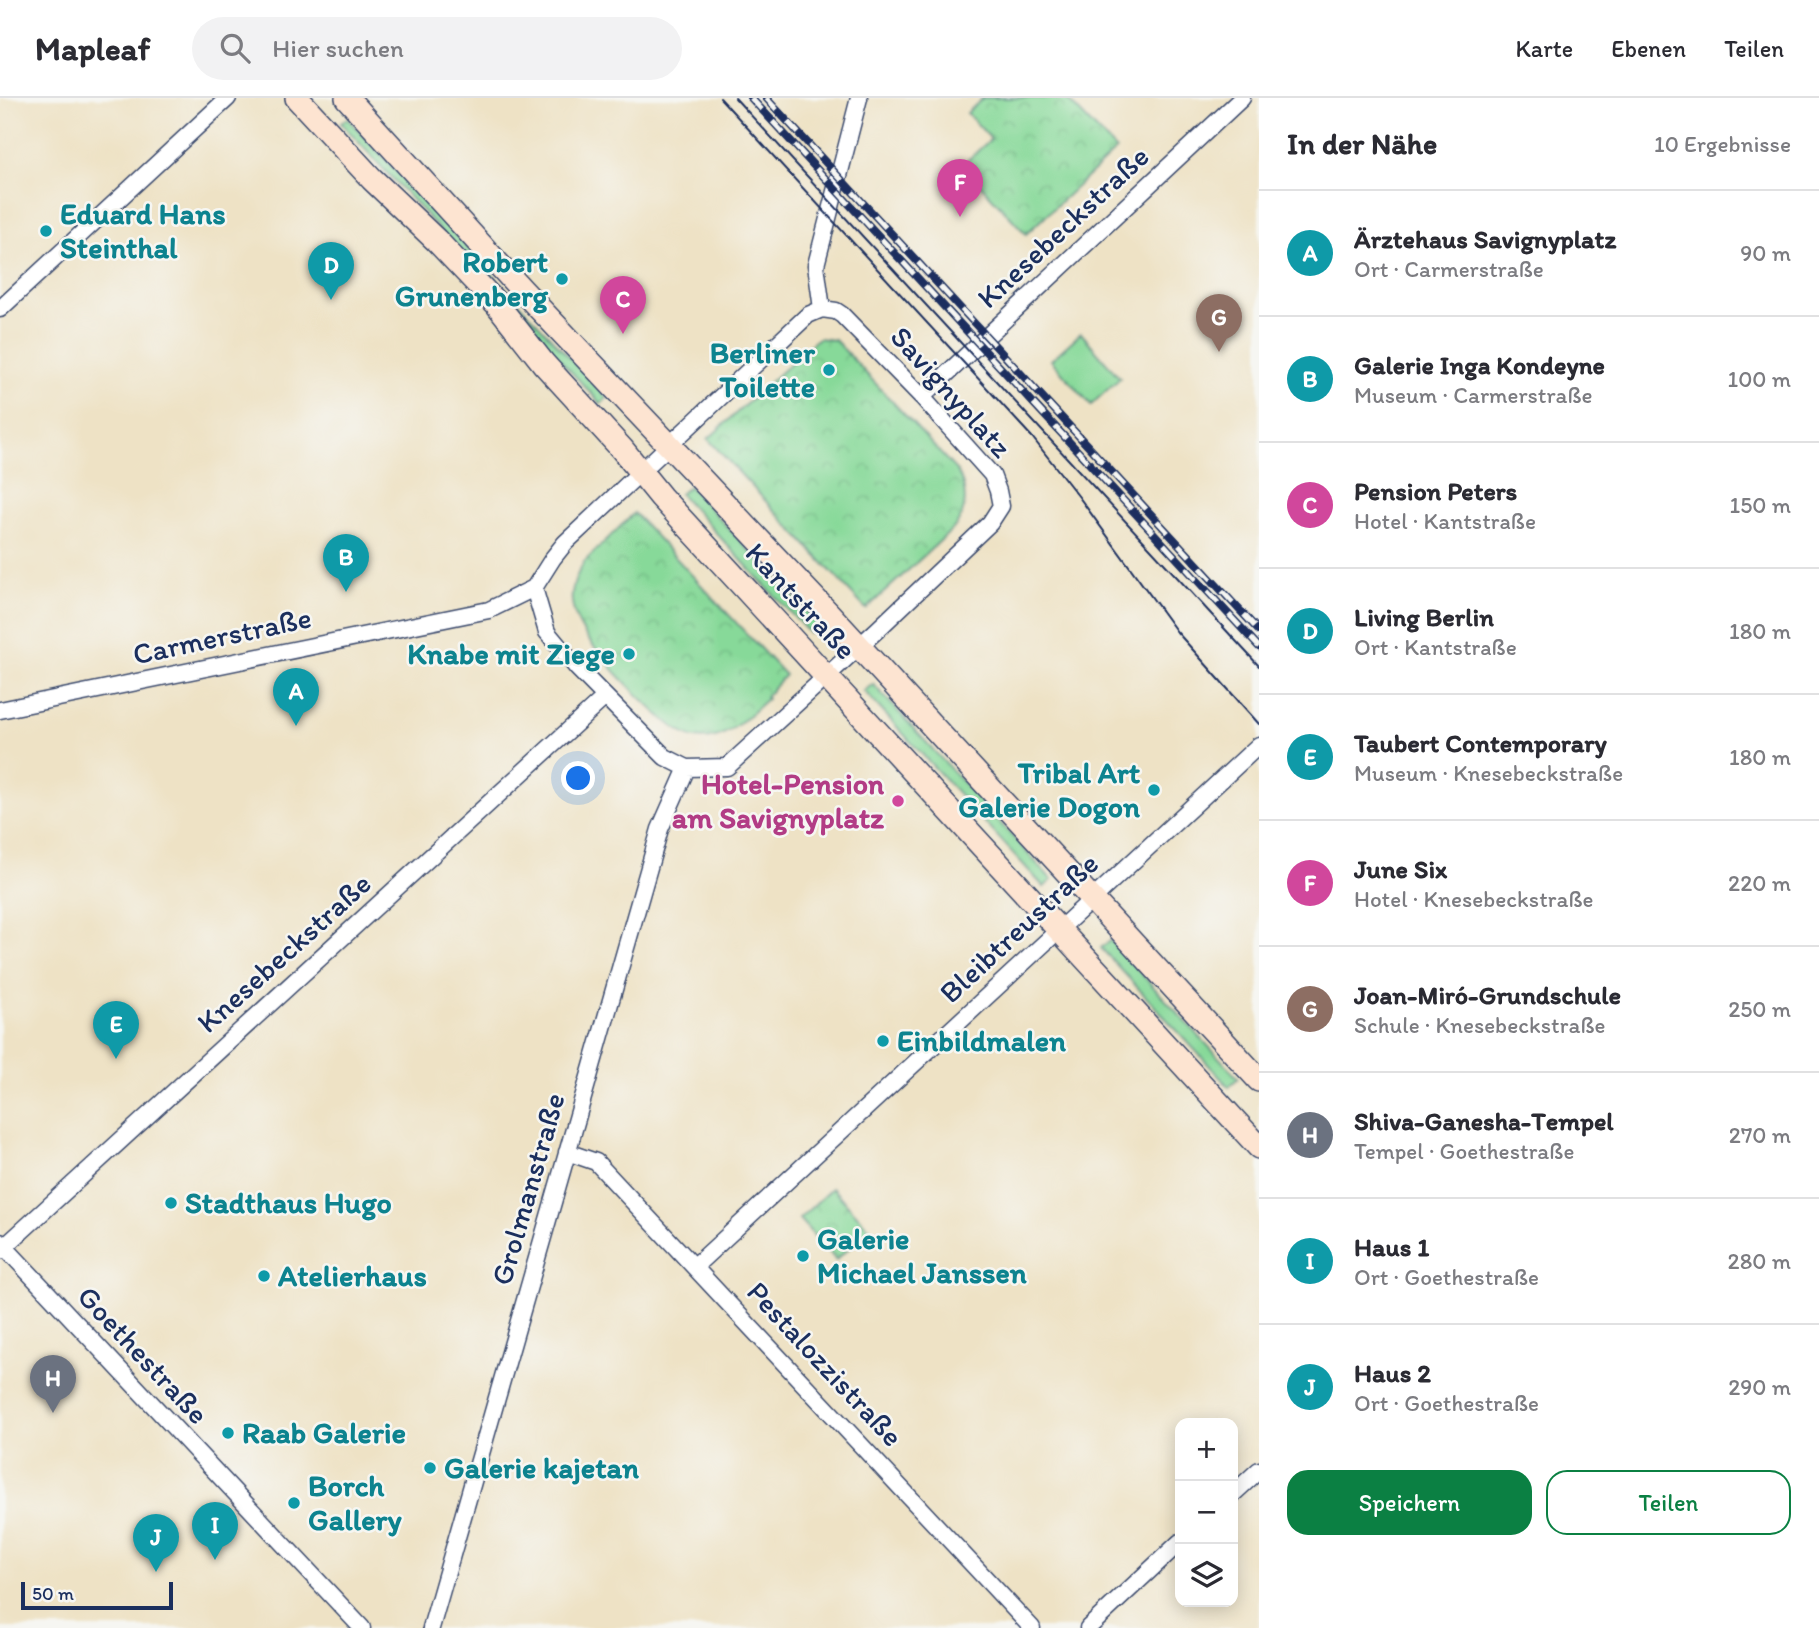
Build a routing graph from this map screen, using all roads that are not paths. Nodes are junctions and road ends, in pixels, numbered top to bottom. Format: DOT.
graph roads {
  1 [pos="228,98"];
  2 [pos="297,98"];
  3 [pos="347,98"];
  4 [pos="859,98"];
  5 [pos="1242,98"];
  6 [pos="0,309"];
  7 [pos="822,309"];
  8 [pos="922,397"];
  9 [pos="670,446"];
  10 [pos="640,474"];
  11 [pos="534,588"];
  12 [pos="859,647"];
  13 [pos="827,676"];
  14 [pos="605,697"];
  15 [pos="0,709"];
  16 [pos="1259,746"];
  17 [pos="688,768"];
  18 [pos="1091,899"];
  19 [pos="1057,930"];
  20 [pos="1259,1080"];
  21 [pos="1259,1147"];
  22 [pos="567,1152"];
  23 [pos="2,1246"];
  24 [pos="695,1266"];
  25 [pos="1259,1469"];
  26 [pos="1238,1489"];
  27 [pos="1178,1544"];
  28 [pos="362,1628"];
  29 [pos="431,1628"];
  30 [pos="1032,1628"];
  31 [pos="1088,1628"];
  1 -- 6 [label="street"];
  2 -- 10 [label="main road, Kantstraße"];
  3 -- 9 [label="main road, Kantstraße"];
  4 -- 7 [label="street"];
  5 -- 8 [label="street, Knesebeckstraße"];
  7 -- 8 [label="street, Savignyplatz"];
  7 -- 9 [label="street"];
  8 -- 12 [label="street, Savignyplatz"];
  9 -- 10 [label="street"];
  9 -- 12 [label="main road, Kantstraße"];
  10 -- 11 [label="street"];
  10 -- 13 [label="main road, Kantstraße"];
  11 -- 14 [label="street"];
  11 -- 15 [label="street, Carmerstraße"];
  12 -- 13 [label="street, Savignyplatz"];
  12 -- 18 [label="main road, Kantstraße"];
  13 -- 17 [label="street, Savignyplatz"];
  13 -- 19 [label="main road, Kantstraße"];
  14 -- 17 [label="street"];
  14 -- 23 [label="street, Knesebeckstraße"];
  16 -- 18 [label="street, Bleibtreustraße"];
  17 -- 22 [label="street, Grolmanstraße"];
  18 -- 19 [label="street, Bleibtreustraße"];
  18 -- 20 [label="main road, Kantstraße"];
  19 -- 21 [label="main road, Kantstraße"];
  19 -- 24 [label="street, Bleibtreustraße"];
  22 -- 24 [label="street, Pestalozzistraße"];
  22 -- 29 [label="street, Grolmanstraße"];
  23 -- 28 [label="street, Goethestraße"];
  24 -- 30 [label="street, Pestalozzistraße"];
  25 -- 26 [label="street"];
  27 -- 31 [label="street"];
}
